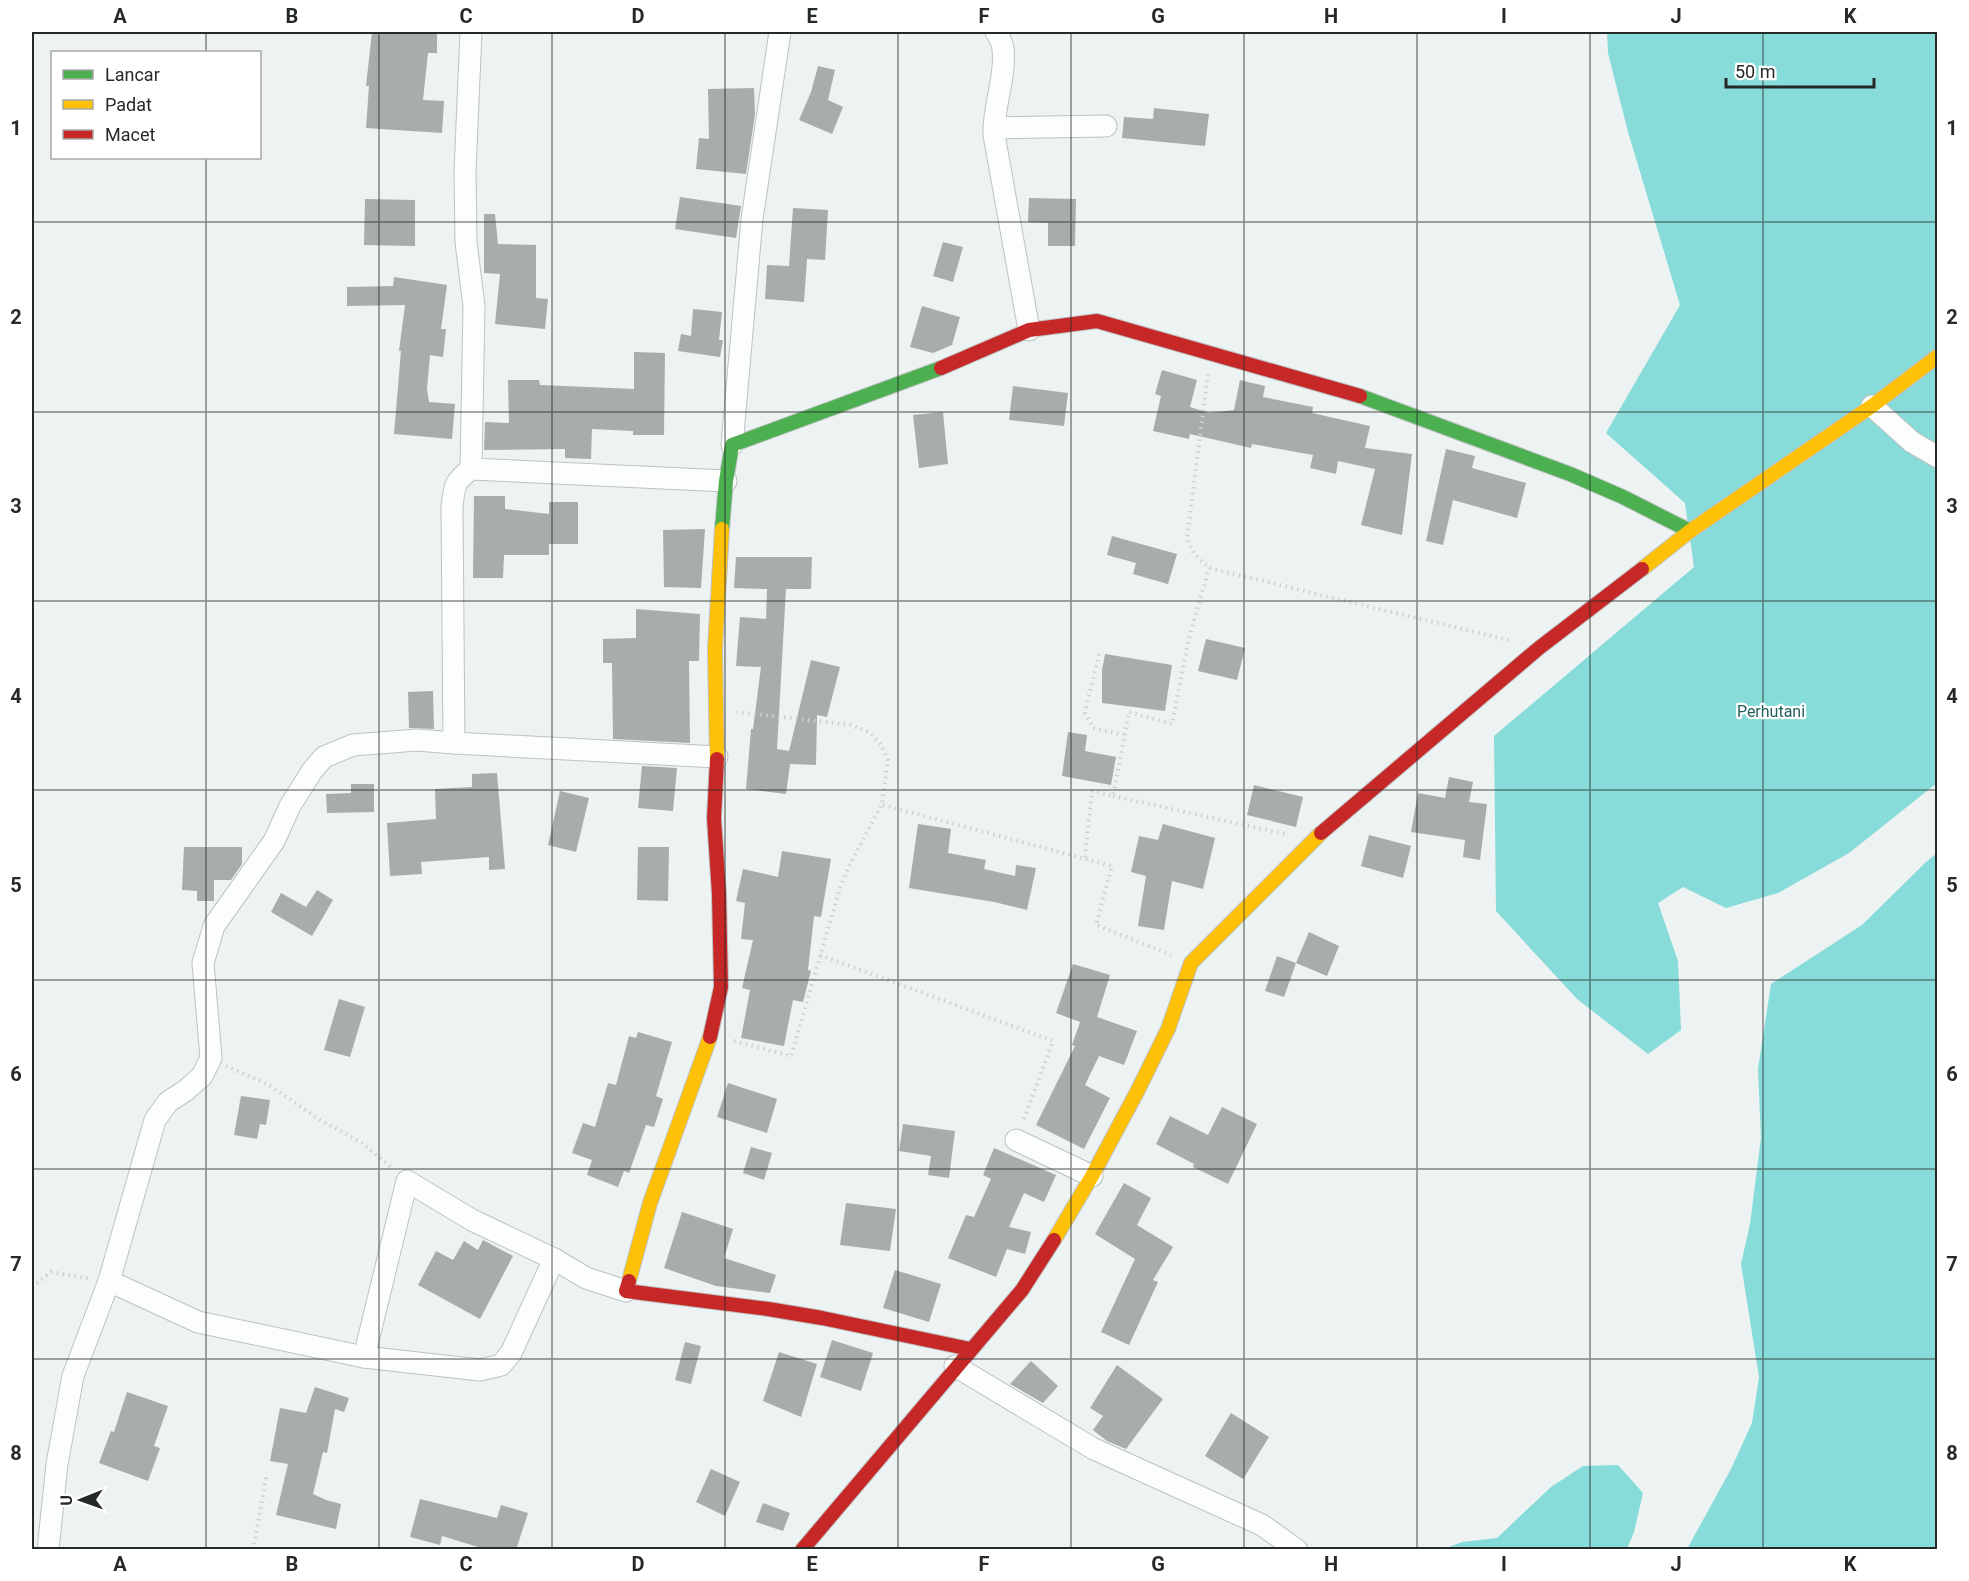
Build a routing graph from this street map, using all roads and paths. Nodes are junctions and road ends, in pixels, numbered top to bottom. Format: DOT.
graph roads {
  1 [pos="471,32"];
  2 [pos="780,32"];
  3 [pos="996,32"];
  4 [pos="1106,126"];
  5 [pos="994,128"];
  6 [pos="1029,330"];
  7 [pos="1210,353"];
  8 [pos="1938,356"];
  9 [pos="1872,406"];
  10 [pos="732,446"];
  11 [pos="1938,457"];
  12 [pos="471,469"];
  13 [pos="726,481"];
  14 [pos="1690,531"];
  15 [pos="1209,568"];
  16 [pos="1539,648"];
  17 [pos="1099,654"];
  18 [pos="716,709"];
  19 [pos="1123,735"];
  20 [pos="454,743"];
  21 [pos="717,757"];
  22 [pos="1113,796"];
  23 [pos="882,804"];
  24 [pos="1313,840"];
  25 [pos="1085,857"];
  26 [pos="819,955"];
  27 [pos="1191,963"];
  28 [pos="711,1035"];
  29 [pos="211,1058"];
  30 [pos="1016,1140"];
  31 [pos="1092,1176"];
  32 [pos="407,1181"];
  33 [pos="554,1259"];
  34 [pos="109,1281"];
  35 [pos="32,1287"];
  36 [pos="626,1292"];
  37 [pos="970,1349"];
  38 [pos="364,1357"];
  39 [pos="956,1366"];
  40 [pos="267,1473"];
  41 [pos="48,1550"];
  42 [pos="253,1550"];
  43 [pos="802,1550"];
  44 [pos="1297,1550"];
  1 -- 12 [label="street"];
  2 -- 10 [label="street"];
  3 -- 5 [label="street"];
  4 -- 5 [label="street"];
  5 -- 6 [label="street"];
  6 -- 7 [label="street"];
  6 -- 10 [label="street"];
  7 -- 14 [label="street"];
  7 -- 15 [label="path"];
  8 -- 9 [label="street"];
  9 -- 11 [label="street"];
  9 -- 14 [label="street"];
  10 -- 13 [label="street"];
  12 -- 13 [label="street"];
  12 -- 20 [label="street"];
  13 -- 18 [label="street"];
  14 -- 16 [label="street"];
  15 -- 16 [label="path"];
  15 -- 19 [label="path"];
  16 -- 24 [label="street"];
  17 -- 19 [label="path"];
  18 -- 21 [label="street"];
  18 -- 23 [label="path"];
  19 -- 22 [label="path"];
  20 -- 21 [label="street"];
  20 -- 29 [label="street"];
  21 -- 28 [label="street"];
  22 -- 24 [label="path"];
  22 -- 25 [label="path"];
  23 -- 25 [label="path"];
  23 -- 26 [label="path"];
  24 -- 27 [label="street"];
  25 -- 27 [label="path"];
  26 -- 28 [label="path"];
  26 -- 30 [label="path"];
  27 -- 31 [label="street"];
  28 -- 36 [label="street"];
  29 -- 32 [label="path"];
  29 -- 34 [label="street"];
  30 -- 31 [label="street"];
  31 -- 37 [label="street"];
  32 -- 33 [label="street"];
  32 -- 38 [label="street"];
  33 -- 36 [label="street"];
  33 -- 38 [label="street"];
  34 -- 35 [label="path"];
  34 -- 38 [label="street"];
  34 -- 41 [label="street"];
  36 -- 37 [label="street"];
  37 -- 39 [label="street"];
  39 -- 43 [label="street"];
  39 -- 44 [label="street"];
  40 -- 42 [label="path"];
}
